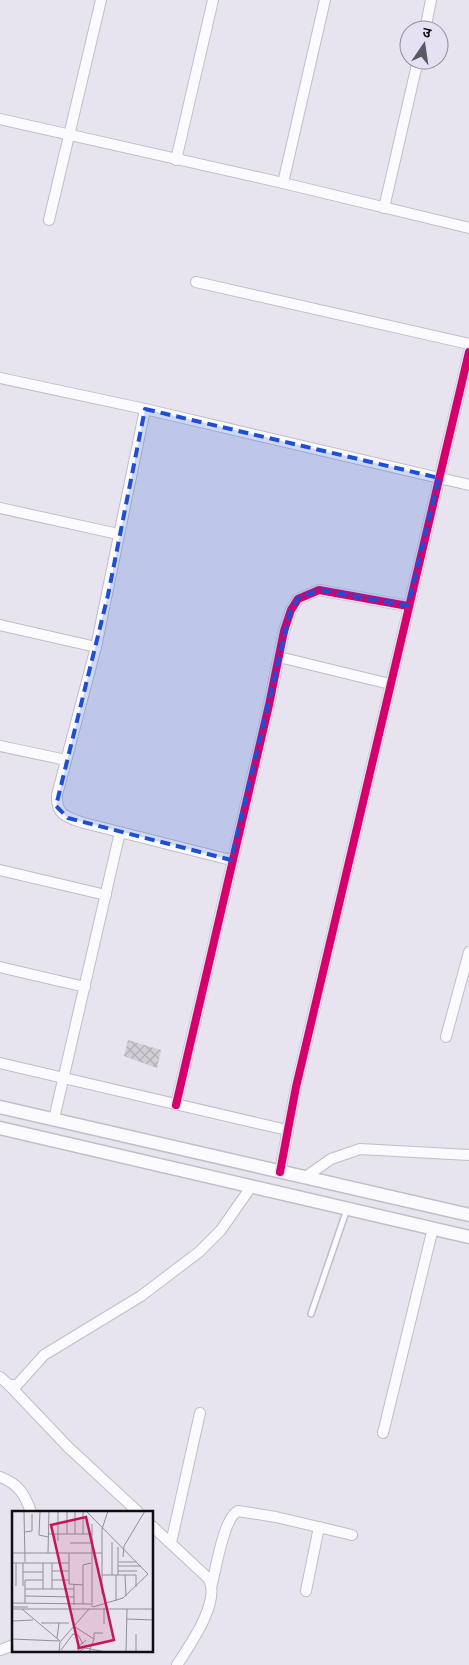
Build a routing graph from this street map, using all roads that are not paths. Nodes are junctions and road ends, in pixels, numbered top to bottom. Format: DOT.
graph roads {
  1 [pos="101,0"];
  2 [pos="212,0"];
  3 [pos="325,0"];
  4 [pos="432,0"];
  5 [pos="427,20"];
  6 [pos="416,70"];
  7 [pos="0,120"];
  8 [pos="71,136"];
  9 [pos="176,160"];
  10 [pos="283,183"];
  11 [pos="384,208"];
  12 [pos="50,220"];
  13 [pos="469,228"];
  14 [pos="196,282"];
  15 [pos="469,344"];
  16 [pos="469,352"];
  17 [pos="0,378"];
  18 [pos="145,409"];
  19 [pos="439,478"];
  20 [pos="469,485"];
  21 [pos="0,508"];
  22 [pos="118,534"];
  23 [pos="408,606"];
  24 [pos="0,625"];
  25 [pos="96,647"];
  26 [pos="279,657"];
  27 [pos="390,684"];
  28 [pos="0,746"];
  29 [pos="66,760"];
  30 [pos="120,832"];
  31 [pos="232,860"];
  32 [pos="0,870"];
  33 [pos="106,895"];
  34 [pos="469,952"];
  35 [pos="0,967"];
  36 [pos="85,987"];
  37 [pos="446,1037"];
  38 [pos="0,1064"];
  39 [pos="64,1078"];
  40 [pos="176,1105"];
  41 [pos="0,1107"];
  42 [pos="54,1119"];
  43 [pos="0,1128"];
  44 [pos="287,1130"];
  45 [pos="469,1155"];
  46 [pos="280,1172"];
  47 [pos="304,1178"];
  48 [pos="251,1187"];
  49 [pos="347,1209"];
  50 [pos="469,1215"];
  51 [pos="433,1228"];
  52 [pos="469,1237"];
  53 [pos="311,1314"];
  54 [pos="0,1376"];
  55 [pos="9,1385"];
  56 [pos="200,1413"];
  57 [pos="383,1433"];
  58 [pos="0,1477"];
  59 [pos="31,1511"];
  60 [pos="137,1511"];
  61 [pos="319,1527"];
  62 [pos="154,1528"];
  63 [pos="352,1535"];
  64 [pos="171,1543"];
  65 [pos="212,1584"];
  66 [pos="306,1591"];
  67 [pos="12,1646"];
  68 [pos="0,1650"];
  69 [pos="177,1665"];
  1 -- 8 [label="street"];
  2 -- 9 [label="street"];
  3 -- 10 [label="street"];
  4 -- 5 [label="street"];
  6 -- 11 [label="street"];
  7 -- 8 [label="street"];
  8 -- 9 [label="street"];
  8 -- 12 [label="street"];
  9 -- 10 [label="street"];
  10 -- 11 [label="street"];
  11 -- 13 [label="street"];
  14 -- 15 [label="street"];
  16 -- 19 [label="street"];
  17 -- 18 [label="street"];
  18 -- 19 [label="street"];
  18 -- 22 [label="street"];
  19 -- 20 [label="street"];
  19 -- 23 [label="street"];
  21 -- 22 [label="street"];
  22 -- 25 [label="street"];
  23 -- 26 [label="street"];
  23 -- 27 [label="street"];
  24 -- 25 [label="street"];
  25 -- 29 [label="street"];
  26 -- 27 [label="street"];
  26 -- 31 [label="street"];
  27 -- 44 [label="street"];
  28 -- 29 [label="street"];
  29 -- 30 [label="street"];
  30 -- 31 [label="street"];
  30 -- 33 [label="street"];
  31 -- 40 [label="street"];
  32 -- 33 [label="street"];
  33 -- 36 [label="street"];
  34 -- 37 [label="street"];
  35 -- 36 [label="street"];
  36 -- 39 [label="street"];
  38 -- 39 [label="street"];
  39 -- 40 [label="street"];
  39 -- 42 [label="street"];
  40 -- 44 [label="street"];
  41 -- 42 [label="street"];
  42 -- 46 [label="street"];
  43 -- 48 [label="street"];
  44 -- 46 [label="street"];
  45 -- 47 [label="street"];
  46 -- 47 [label="street"];
  47 -- 50 [label="street"];
  48 -- 49 [label="street"];
  48 -- 55 [label="street"];
  49 -- 51 [label="street"];
  49 -- 53 [label="lane"];
  51 -- 52 [label="street"];
  51 -- 57 [label="street"];
  54 -- 55 [label="street"];
  55 -- 60 [label="street"];
  56 -- 64 [label="street"];
  58 -- 59 [label="street"];
  61 -- 63 [label="street"];
  61 -- 65 [label="street"];
  61 -- 66 [label="street"];
  62 -- 64 [label="street"];
  64 -- 65 [label="street"];
  65 -- 69 [label="street"];
  67 -- 68 [label="street"];
}
